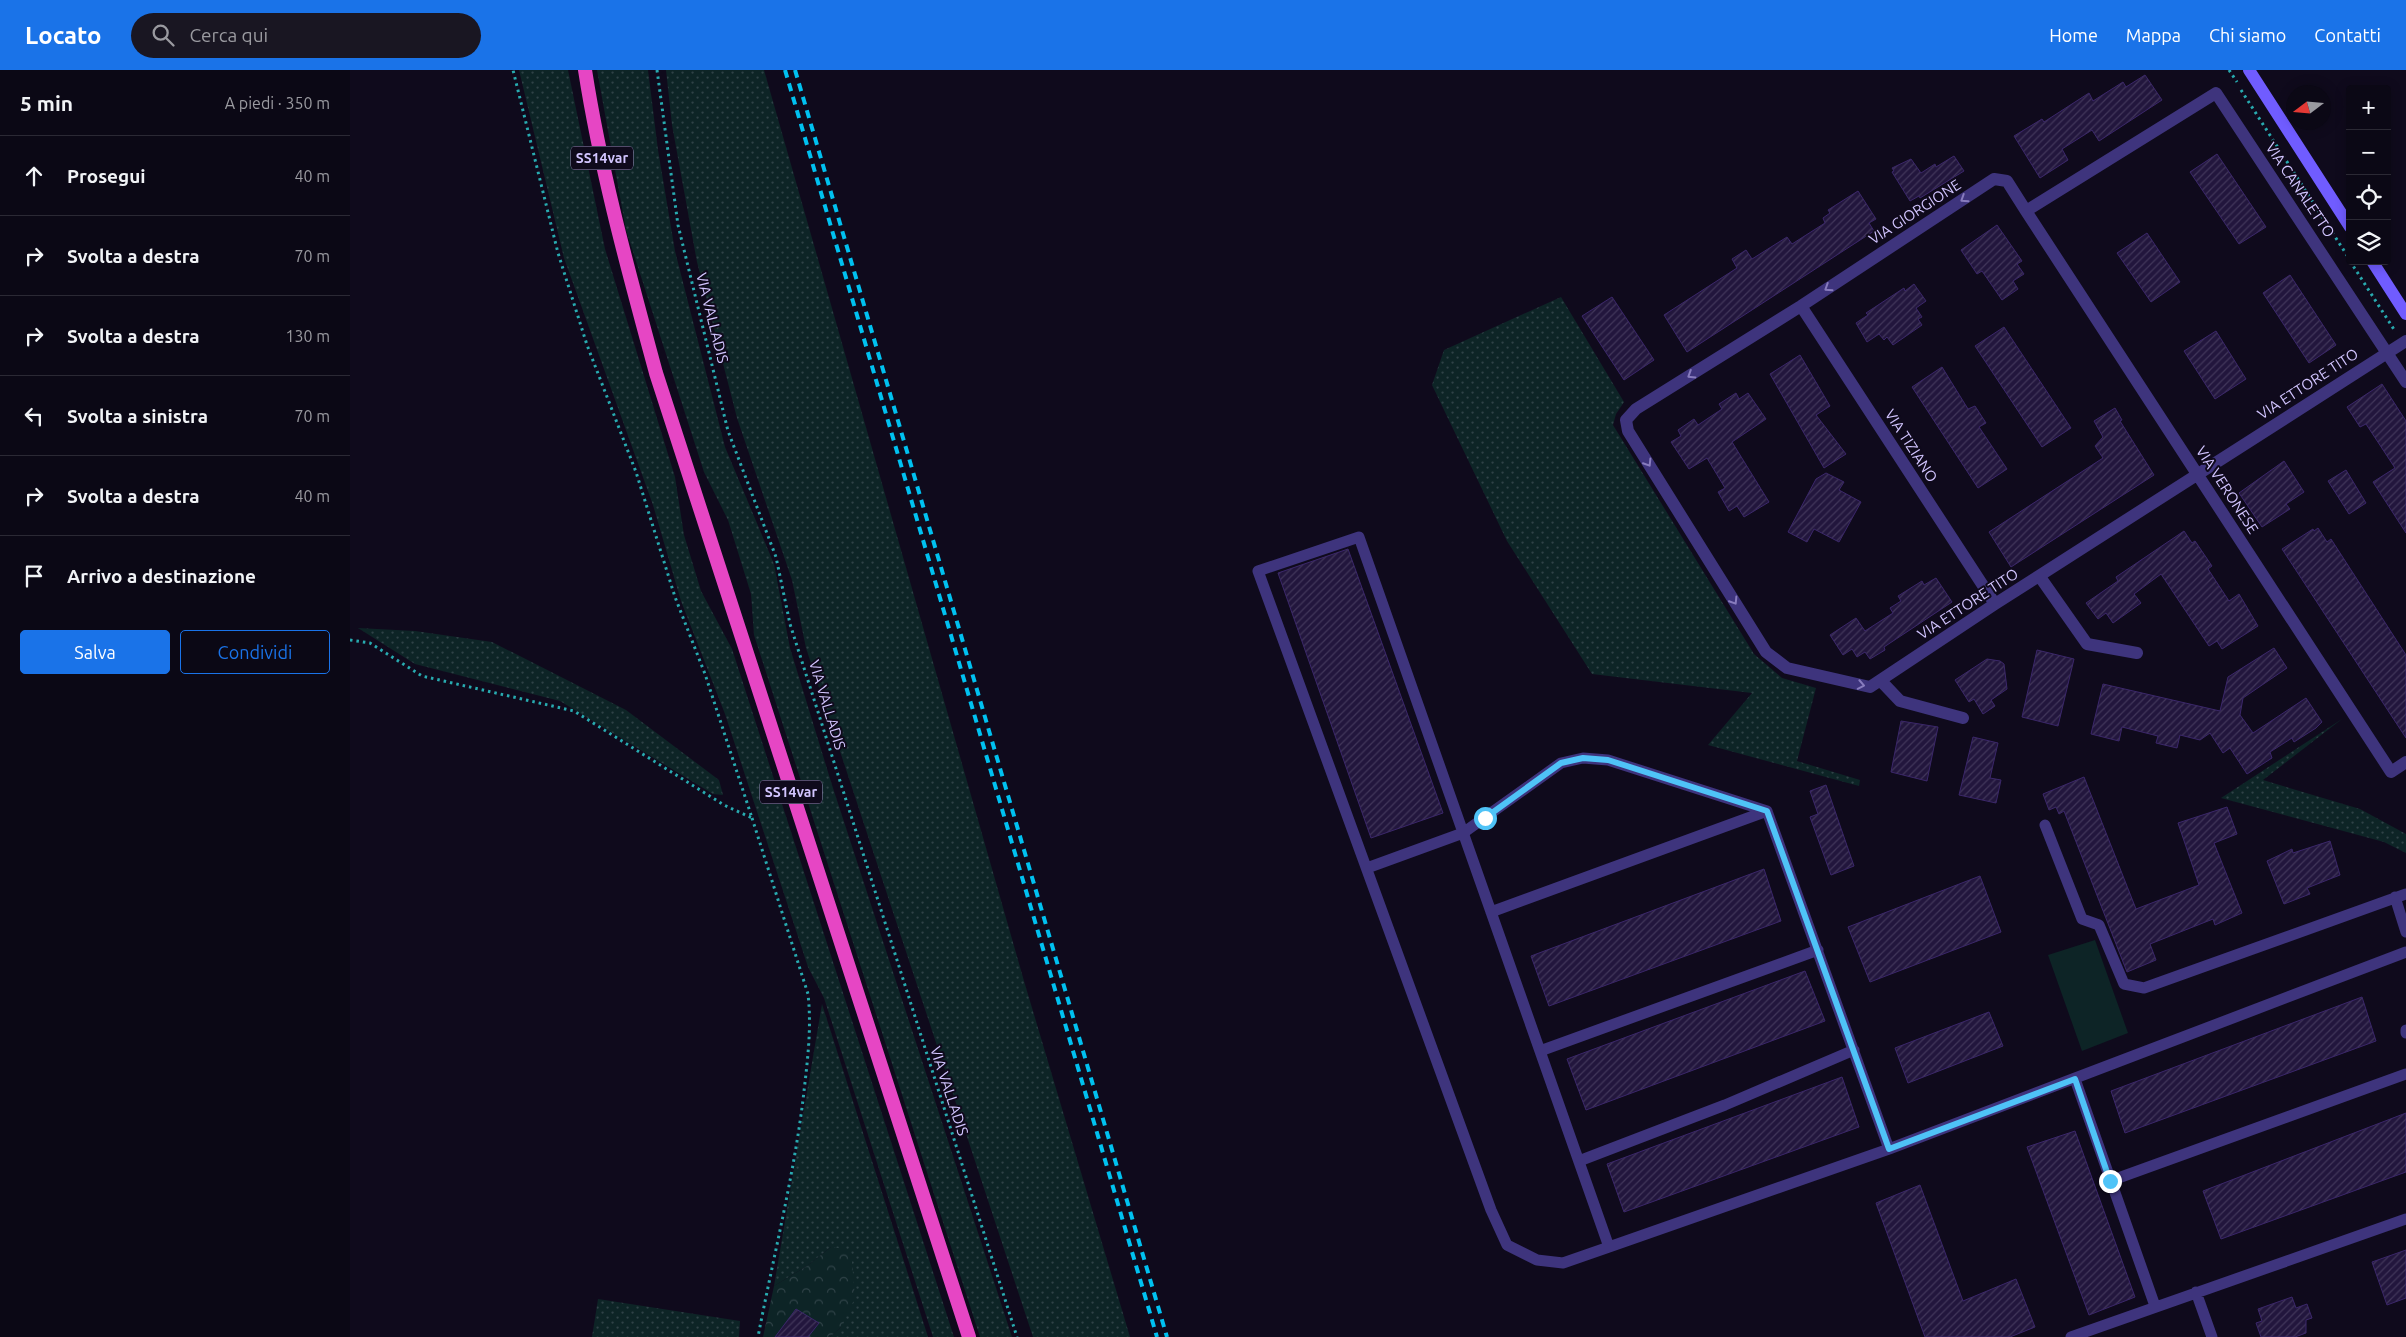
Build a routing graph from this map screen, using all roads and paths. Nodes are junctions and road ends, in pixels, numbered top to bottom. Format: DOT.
graph roads {
  1 [pos="514,70"];
  2 [pos="585,70"];
  3 [pos="657,70"];
  4 [pos="2229,70"];
  5 [pos="2249,70"];
  6 [pos="2026,211"];
  7 [pos="2346,220"];
  8 [pos="2346,255"];
  9 [pos="2353,265"];
  10 [pos="2375,265"];
  11 [pos="1801,306"];
  12 [pos="2406,314"];
  13 [pos="2404,342"];
  14 [pos="2388,352"];
  15 [pos="2406,382"];
  16 [pos="1626,420"];
  17 [pos="2199,475"];
  18 [pos="2040,577"];
  19 [pos="1995,604"];
  20 [pos="350,640"];
  21 [pos="2137,653"];
  22 [pos="1882,681"];
  23 [pos="1963,718"];
  24 [pos="2406,762"];
  25 [pos="1767,811"];
  26 [pos="752,818"];
  27 [pos="2045,825"];
  28 [pos="1464,833"];
  29 [pos="1367,868"];
  30 [pos="2400,895"];
  31 [pos="1491,912"];
  32 [pos="2406,932"];
  33 [pos="1818,950"];
  34 [pos="2406,952"];
  35 [pos="1854,1050"];
  36 [pos="1540,1051"];
  37 [pos="2406,1074"];
  38 [pos="2075,1079"];
  39 [pos="1889,1149"];
  40 [pos="1579,1161"];
  41 [pos="2110,1181"];
  42 [pos="2406,1219"];
  43 [pos="1609,1247"];
  44 [pos="2196,1292"];
  45 [pos="2155,1306"];
  46 [pos="758,1337"];
  47 [pos="969,1337"];
  48 [pos="1017,1337"];
  49 [pos="2071,1337"];
  50 [pos="2212,1337"];
  1 -- 26 [label="path"];
  2 -- 47 [label="highway, SS14var"];
  3 -- 48 [label="path, VIA VALLADIS"];
  4 -- 8 [label="path"];
  5 -- 7 [label="main road"];
  6 -- 11 [label="street, VIA GIORGIONE, one-way"];
  6 -- 14 [label="street, VIA CANALETTO"];
  6 -- 17 [label="street, VIA VERONESE"];
  9 -- 13 [label="path"];
  10 -- 12 [label="main road"];
  11 -- 16 [label="street, VIA GIORGIONE, one-way"];
  11 -- 19 [label="street, VIA TIZIANO"];
  13 -- 14 [label="street, VIA ETTORE TITO"];
  14 -- 15 [label="street, VIA CANALETTO"];
  14 -- 17 [label="street, VIA ETTORE TITO"];
  16 -- 22 [label="street, VIA ETTORE TITO, one-way"];
  17 -- 18 [label="street, VIA ETTORE TITO"];
  17 -- 24 [label="street, VIA VERONESE"];
  18 -- 19 [label="street, VIA ETTORE TITO"];
  18 -- 21 [label="street"];
  19 -- 22 [label="street, VIA ETTORE TITO"];
  20 -- 26 [label="path"];
  22 -- 23 [label="street"];
  25 -- 28 [label="lane"];
  25 -- 31 [label="lane"];
  25 -- 33 [label="lane"];
  26 -- 46 [label="path"];
  27 -- 30 [label="lane"];
  28 -- 29 [label="lane"];
  28 -- 29 [label="lane"];
  28 -- 31 [label="lane"];
  29 -- 43 [label="lane"];
  30 -- 32 [label="lane"];
  31 -- 36 [label="lane"];
  33 -- 35 [label="lane"];
  33 -- 36 [label="lane"];
  34 -- 38 [label="lane"];
  35 -- 39 [label="lane"];
  35 -- 40 [label="lane"];
  36 -- 40 [label="lane"];
  37 -- 41 [label="lane"];
  38 -- 39 [label="lane"];
  38 -- 41 [label="lane"];
  39 -- 43 [label="lane"];
  40 -- 43 [label="lane"];
  41 -- 45 [label="lane"];
  42 -- 44 [label="lane"];
  44 -- 45 [label="lane"];
  44 -- 50 [label="lane"];
  45 -- 49 [label="lane"];
}
